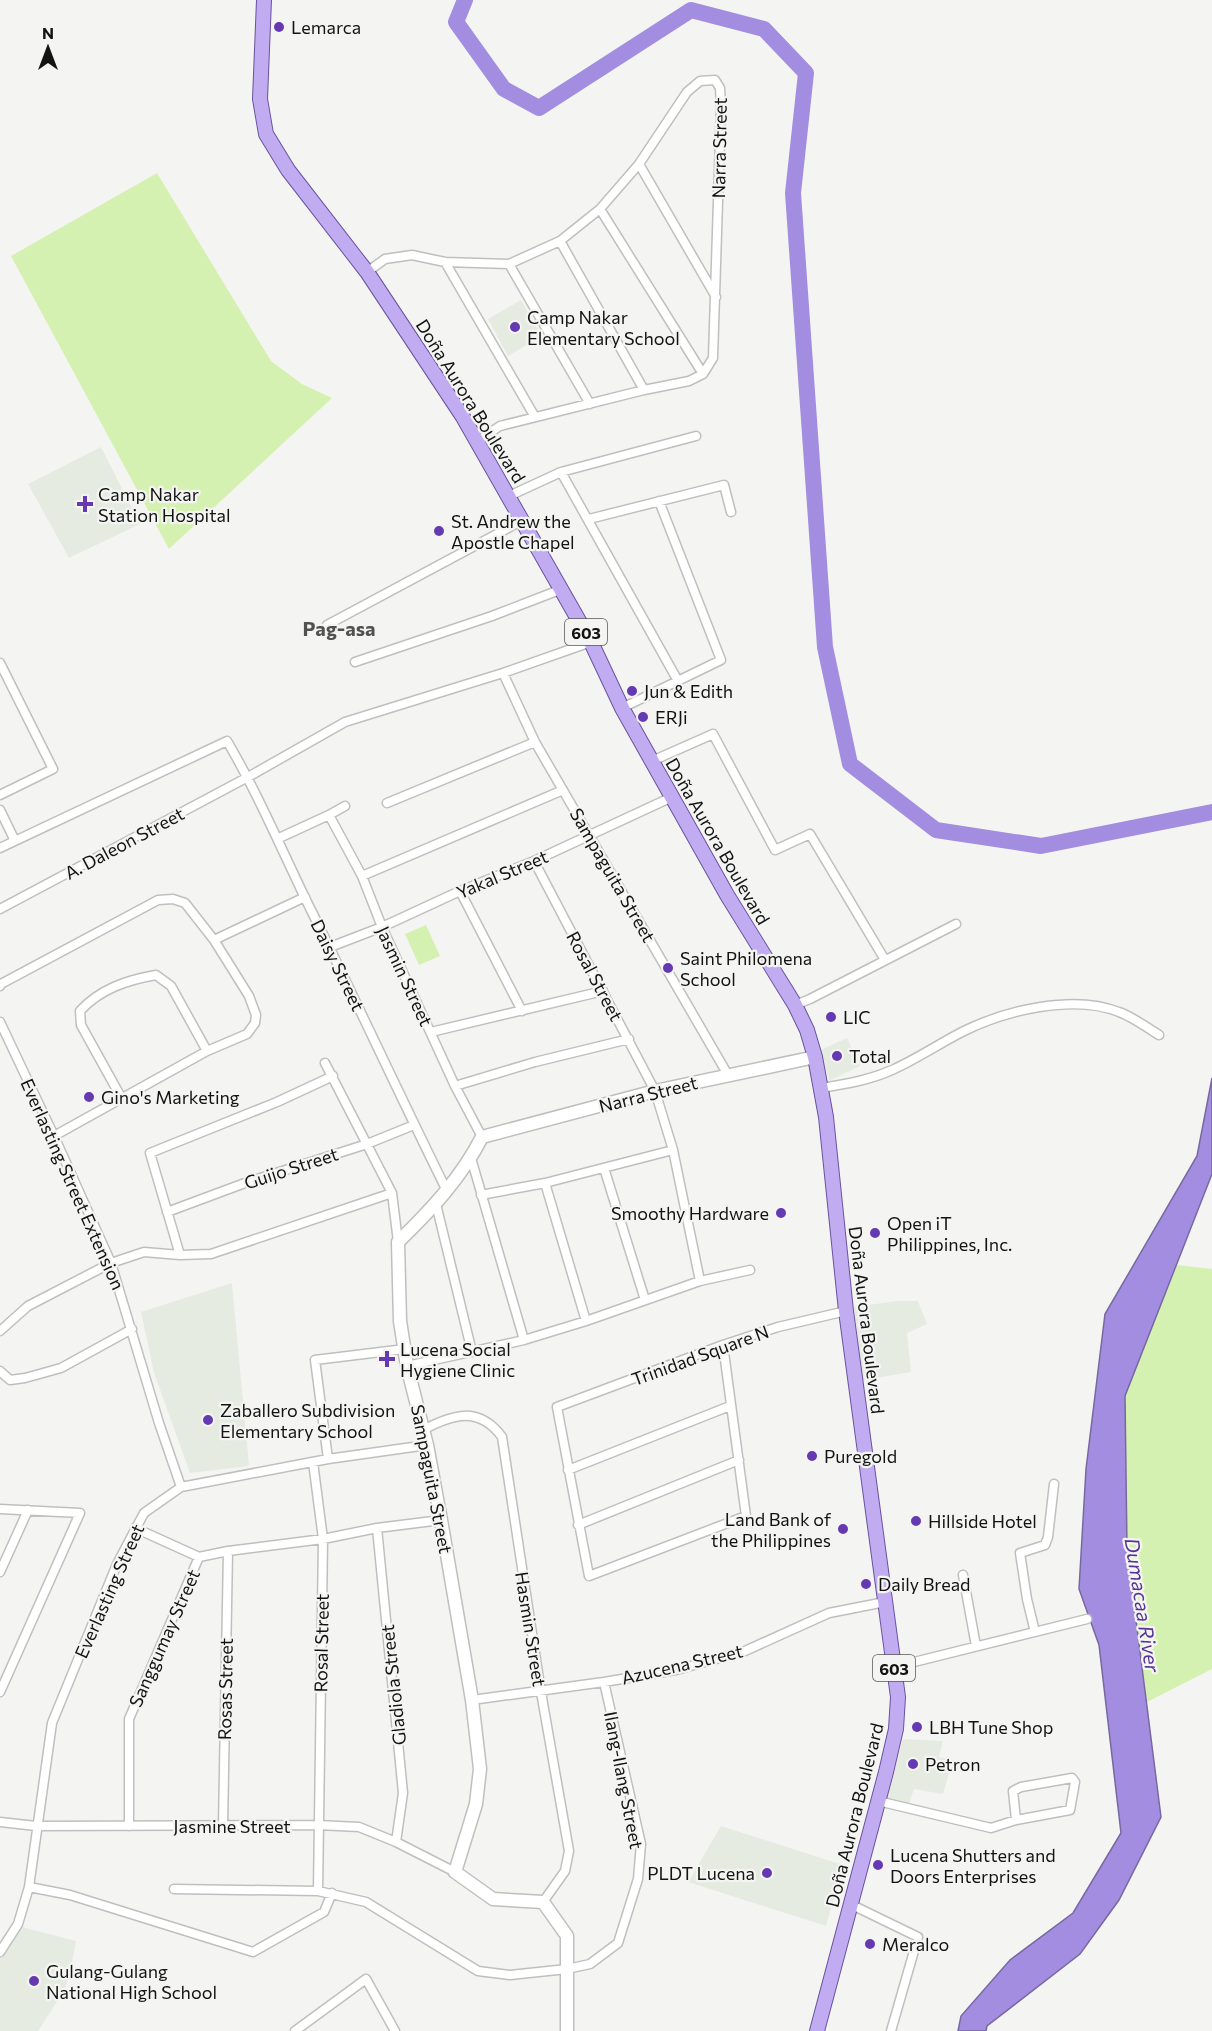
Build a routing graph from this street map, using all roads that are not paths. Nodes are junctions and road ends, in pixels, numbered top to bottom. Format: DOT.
graph roads {
  1 [pos="264,0"];
  2 [pos="639,164"];
  3 [pos="600,209"];
  4 [pos="560,241"];
  5 [pos="445,262"];
  6 [pos="508,264"];
  7 [pos="367,272"];
  8 [pos="716,297"];
  9 [pos="703,374"];
  10 [pos="644,390"];
  11 [pos="590,404"];
  12 [pos="535,417"];
  13 [pos="696,436"];
  14 [pos="477,441"];
  15 [pos="561,472"];
  16 [pos="509,496"];
  17 [pos="658,501"];
  18 [pos="732,512"];
  19 [pos="589,519"];
  20 [pos="523,520"];
  21 [pos="562,589"];
  22 [pos="327,625"];
  23 [pos="591,642"];
  24 [pos="356,662"];
  25 [pos="0,663"];
  26 [pos="503,673"];
  27 [pos="678,681"];
  28 [pos="622,708"];
  29 [pos="536,742"];
  30 [pos="652,761"];
  31 [pos="248,777"];
  32 [pos="563,790"];
  33 [pos="0,795"];
  34 [pos="672,797"];
  35 [pos="387,804"];
  36 [pos="345,806"];
  37 [pos="0,810"];
  38 [pos="329,815"];
  39 [pos="591,835"];
  40 [pos="279,838"];
  41 [pos="15,841"];
  42 [pos="0,848"];
  43 [pos="534,861"];
  44 [pos="362,876"];
  45 [pos="460,891"];
  46 [pos="305,897"];
  47 [pos="0,909"];
  48 [pos="956,924"];
  49 [pos="382,927"];
  50 [pos="214,940"];
  51 [pos="330,947"];
  52 [pos="885,960"];
  53 [pos="1,985"];
  54 [pos="603,991"];
  55 [pos="795,1005"];
  56 [pos="522,1011"];
  57 [pos="0,1022"];
  58 [pos="430,1032"];
  59 [pos="1159,1035"];
  60 [pos="629,1039"];
  61 [pos="207,1051"];
  62 [pos="815,1057"];
  63 [pos="325,1063"];
  64 [pos="728,1075"];
  65 [pos="333,1076"];
  66 [pos="455,1086"];
  67 [pos="821,1088"];
  68 [pos="655,1090"];
  69 [pos="122,1099"];
  70 [pos="414,1125"];
  71 [pos="54,1136"];
  72 [pos="482,1137"];
  73 [pos="368,1144"];
  74 [pos="673,1150"];
  75 [pos="471,1158"];
  76 [pos="604,1168"];
  77 [pos="545,1184"];
  78 [pos="447,1191"];
  79 [pos="392,1192"];
  80 [pos="481,1195"];
  81 [pos="436,1204"];
  82 [pos="167,1212"];
  83 [pos="398,1242"];
  84 [pos="180,1255"];
  85 [pos="111,1263"];
  86 [pos="750,1270"];
  87 [pos="700,1281"];
  88 [pos="645,1300"];
  89 [pos="846,1311"];
  90 [pos="586,1321"];
  91 [pos="132,1329"];
  92 [pos="0,1331"];
  93 [pos="524,1340"];
  94 [pos="723,1345"];
  95 [pos="405,1349"];
  96 [pos="472,1352"];
  97 [pos="407,1366"];
  98 [pos="1,1374"];
  99 [pos="730,1406"];
  100 [pos="423,1430"];
  101 [pos="427,1445"];
  102 [pos="328,1459"];
  103 [pos="739,1460"];
  104 [pos="314,1462"];
  105 [pos="568,1470"];
  106 [pos="1054,1484"];
  107 [pos="181,1487"];
  108 [pos="0,1509"];
  109 [pos="28,1510"];
  110 [pos="441,1520"];
  111 [pos="578,1525"];
  112 [pos="135,1528"];
  113 [pos="377,1528"];
  114 [pos="323,1539"];
  115 [pos="228,1551"];
  116 [pos="200,1557"];
  117 [pos="0,1572"];
  118 [pos="963,1575"];
  119 [pos="885,1602"];
  120 [pos="1087,1619"];
  121 [pos="1035,1632"];
  122 [pos="976,1646"];
  123 [pos="894,1666"];
  124 [pos="604,1682"];
  125 [pos="0,1692"];
  126 [pos="541,1692"];
  127 [pos="472,1700"];
  128 [pos="878,1801"];
  129 [pos="1016,1820"];
  130 [pos="0,1822"];
  131 [pos="318,1825"];
  132 [pos="36,1826"];
  133 [pos="129,1826"];
  134 [pos="223,1826"];
  135 [pos="396,1842"];
  136 [pos="455,1872"];
  137 [pos="29,1887"];
  138 [pos="174,1889"];
  139 [pos="318,1891"];
  140 [pos="332,1893"];
  141 [pos="543,1902"];
  142 [pos="850,1904"];
  143 [pos="0,1952"];
  144 [pos="567,1969"];
  145 [pos="295,2031"];
  146 [pos="395,2031"];
  147 [pos="567,2031"];
  148 [pos="817,2031"];
  149 [pos="891,2031"];
  1 -- 7 [label="main road, Doña Aurora Boulevard / 603"];
  2 -- 3 [label="street, Narra Street"];
  2 -- 8 [label="street"];
  2 -- 8 [label="street, Narra Street"];
  3 -- 4 [label="street, Narra Street"];
  3 -- 9 [label="street"];
  4 -- 6 [label="street, Narra Street"];
  4 -- 10 [label="street"];
  5 -- 6 [label="street, Narra Street"];
  5 -- 7 [label="street, Narra Street"];
  5 -- 12 [label="street"];
  6 -- 11 [label="street"];
  7 -- 14 [label="main road, Doña Aurora Boulevard / 603"];
  8 -- 9 [label="street, Narra Street"];
  9 -- 10 [label="street"];
  10 -- 11 [label="street"];
  11 -- 12 [label="street"];
  12 -- 14 [label="street"];
  13 -- 15 [label="street"];
  14 -- 16 [label="main road, Doña Aurora Boulevard / 603"];
  15 -- 16 [label="street"];
  15 -- 19 [label="street"];
  16 -- 20 [label="main road, Doña Aurora Boulevard / 603"];
  17 -- 18 [label="street"];
  17 -- 19 [label="street"];
  17 -- 27 [label="street"];
  19 -- 27 [label="street"];
  20 -- 21 [label="main road, Doña Aurora Boulevard / 603"];
  20 -- 22 [label="street"];
  21 -- 23 [label="main road, Doña Aurora Boulevard / 603"];
  21 -- 24 [label="street"];
  23 -- 26 [label="street, A. Daleon Street"];
  23 -- 28 [label="main road, Doña Aurora Boulevard / 603"];
  25 -- 33 [label="street"];
  26 -- 29 [label="street, Sampaguita Street"];
  26 -- 31 [label="street, A. Daleon Street"];
  27 -- 28 [label="street"];
  28 -- 30 [label="main road, Doña Aurora Boulevard / 603"];
  29 -- 32 [label="street, Sampaguita Street"];
  29 -- 35 [label="street"];
  30 -- 34 [label="main road, Doña Aurora Boulevard / 603"];
  30 -- 52 [label="street"];
  31 -- 40 [label="street, Daisy Street"];
  31 -- 41 [label="street, Daisy Street"];
  31 -- 47 [label="street, A. Daleon Street"];
  32 -- 39 [label="street, Sampaguita Street"];
  32 -- 44 [label="street"];
  34 -- 39 [label="street, Yakal Street"];
  34 -- 55 [label="main road, Doña Aurora Boulevard / 603"];
  36 -- 38 [label="street"];
  37 -- 41 [label="street"];
  38 -- 40 [label="street"];
  38 -- 44 [label="street, Jasmin Street"];
  39 -- 43 [label="street, Yakal Street"];
  39 -- 64 [label="street, Sampaguita Street"];
  40 -- 46 [label="street, Daisy Street"];
  41 -- 42 [label="street"];
  43 -- 45 [label="street, Yakal Street"];
  43 -- 54 [label="street, Rosal Street"];
  44 -- 49 [label="street, Jasmin Street"];
  45 -- 49 [label="street, Yakal Street"];
  45 -- 56 [label="street"];
  46 -- 50 [label="street"];
  46 -- 51 [label="street, Daisy Street"];
  48 -- 52 [label="street"];
  49 -- 51 [label="street, Yakal Street"];
  49 -- 58 [label="street, Jasmin Street"];
  50 -- 53 [label="street"];
  50 -- 61 [label="street"];
  51 -- 70 [label="street, Daisy Street"];
  52 -- 55 [label="street"];
  54 -- 56 [label="street"];
  54 -- 60 [label="street, Rosal Street"];
  55 -- 62 [label="main road, Doña Aurora Boulevard / 603"];
  56 -- 58 [label="street"];
  57 -- 71 [label="street, Everlasting Street Extension"];
  58 -- 66 [label="street, Jasmin Street"];
  59 -- 67 [label="street"];
  60 -- 66 [label="street"];
  60 -- 68 [label="street, Rosal Street"];
  61 -- 69 [label="street"];
  61 -- 69 [label="street"];
  62 -- 64 [label="street, Narra Street"];
  62 -- 67 [label="main road, Doña Aurora Boulevard / 603"];
  63 -- 65 [label="street, Sampaguita Street"];
  64 -- 68 [label="street, Narra Street"];
  65 -- 73 [label="street, Sampaguita Street"];
  65 -- 82 [label="street"];
  66 -- 72 [label="street, Jasmin Street"];
  67 -- 89 [label="main road, Doña Aurora Boulevard / 603"];
  68 -- 72 [label="street, Narra Street"];
  68 -- 74 [label="street, Rosal Street"];
  69 -- 71 [label="street"];
  70 -- 73 [label="street, Guijo Street"];
  70 -- 78 [label="street, Daisy Street"];
  71 -- 85 [label="street, Everlasting Street Extension"];
  72 -- 75 [label="street"];
  73 -- 79 [label="street, Sampaguita Street"];
  73 -- 82 [label="street, Guijo Street"];
  74 -- 76 [label="street"];
  74 -- 87 [label="street, Rosal Street"];
  75 -- 78 [label="street"];
  75 -- 80 [label="street"];
  76 -- 77 [label="street"];
  76 -- 88 [label="street"];
  77 -- 80 [label="street"];
  77 -- 90 [label="street"];
  78 -- 81 [label="street"];
  79 -- 83 [label="street, Sampaguita Street"];
  79 -- 84 [label="street"];
  80 -- 93 [label="street"];
  81 -- 83 [label="street"];
  81 -- 96 [label="street"];
  82 -- 84 [label="street"];
  83 -- 95 [label="street, Sampaguita Street"];
  84 -- 85 [label="street"];
  85 -- 91 [label="street, Everlasting Street Extension"];
  85 -- 92 [label="street"];
  86 -- 87 [label="street"];
  87 -- 88 [label="street"];
  88 -- 90 [label="street"];
  89 -- 94 [label="street, Trinidad Square N"];
  89 -- 119 [label="main road, Doña Aurora Boulevard / 603"];
  90 -- 93 [label="street"];
  91 -- 98 [label="street"];
  91 -- 107 [label="street, Everlasting Street Extension"];
  93 -- 96 [label="street"];
  94 -- 99 [label="street"];
  94 -- 105 [label="street, Trinidad Square N"];
  95 -- 97 [label="street, Sampaguita Street"];
  95 -- 102 [label="street"];
  96 -- 97 [label="street"];
  97 -- 100 [label="street, Sampaguita Street"];
  99 -- 103 [label="street"];
  99 -- 105 [label="street"];
  100 -- 101 [label="street, Sampaguita Street"];
  100 -- 126 [label="street, Hasmin Street"];
  101 -- 102 [label="street, Everlasting Street"];
  101 -- 110 [label="street, Sampaguita Street"];
  102 -- 104 [label="street, Everlasting Street"];
  103 -- 111 [label="street"];
  103 -- 111 [label="street"];
  104 -- 107 [label="street, Everlasting Street"];
  104 -- 114 [label="street, Rosal Street"];
  105 -- 111 [label="street"];
  106 -- 121 [label="street"];
  107 -- 112 [label="street, Everlasting Street"];
  108 -- 109 [label="street"];
  109 -- 117 [label="street"];
  109 -- 125 [label="street"];
  110 -- 113 [label="street"];
  110 -- 127 [label="street, Sampaguita Street"];
  112 -- 116 [label="street"];
  112 -- 132 [label="street, Everlasting Street"];
  113 -- 114 [label="street"];
  113 -- 135 [label="street, Gladiola Street"];
  114 -- 115 [label="street"];
  114 -- 131 [label="street, Rosal Street"];
  115 -- 116 [label="street"];
  115 -- 134 [label="street, Rosas Street"];
  116 -- 133 [label="street, Sanggumay Street"];
  118 -- 122 [label="street"];
  119 -- 123 [label="main road, Doña Aurora Boulevard / 603"];
  119 -- 124 [label="street, Azucena Street"];
  120 -- 121 [label="street"];
  121 -- 122 [label="street"];
  122 -- 123 [label="street"];
  123 -- 128 [label="main road, Doña Aurora Boulevard / 603"];
  124 -- 126 [label="street, Azucena Street"];
  124 -- 144 [label="street, Ilang-Ilang Street"];
  126 -- 127 [label="street, Azucena Street"];
  126 -- 141 [label="street, Hasmin Street"];
  127 -- 136 [label="street, Sampaguita Street"];
  128 -- 129 [label="street"];
  128 -- 142 [label="main road, Doña Aurora Boulevard / 603"];
  129 -- 129 [label="street"];
  130 -- 132 [label="street, Jasmine Street"];
  131 -- 134 [label="street, Jasmine Street"];
  131 -- 135 [label="street, Jasmine Street"];
  131 -- 139 [label="street, Rosal Street"];
  132 -- 133 [label="street, Jasmine Street"];
  132 -- 137 [label="street, Everlasting Street"];
  133 -- 134 [label="street, Jasmine Street"];
  135 -- 136 [label="street, Jasmine Street"];
  136 -- 141 [label="street"];
  137 -- 140 [label="street"];
  137 -- 143 [label="street, Everlasting Street"];
  138 -- 139 [label="street, Ilang-Ilang Street"];
  139 -- 140 [label="street, Ilang-Ilang Street"];
  140 -- 144 [label="street, Ilang-Ilang Street"];
  141 -- 144 [label="street"];
  142 -- 148 [label="main road, Doña Aurora Boulevard / 603"];
  142 -- 149 [label="street"];
  144 -- 147 [label="street"];
  145 -- 146 [label="street"];
}
